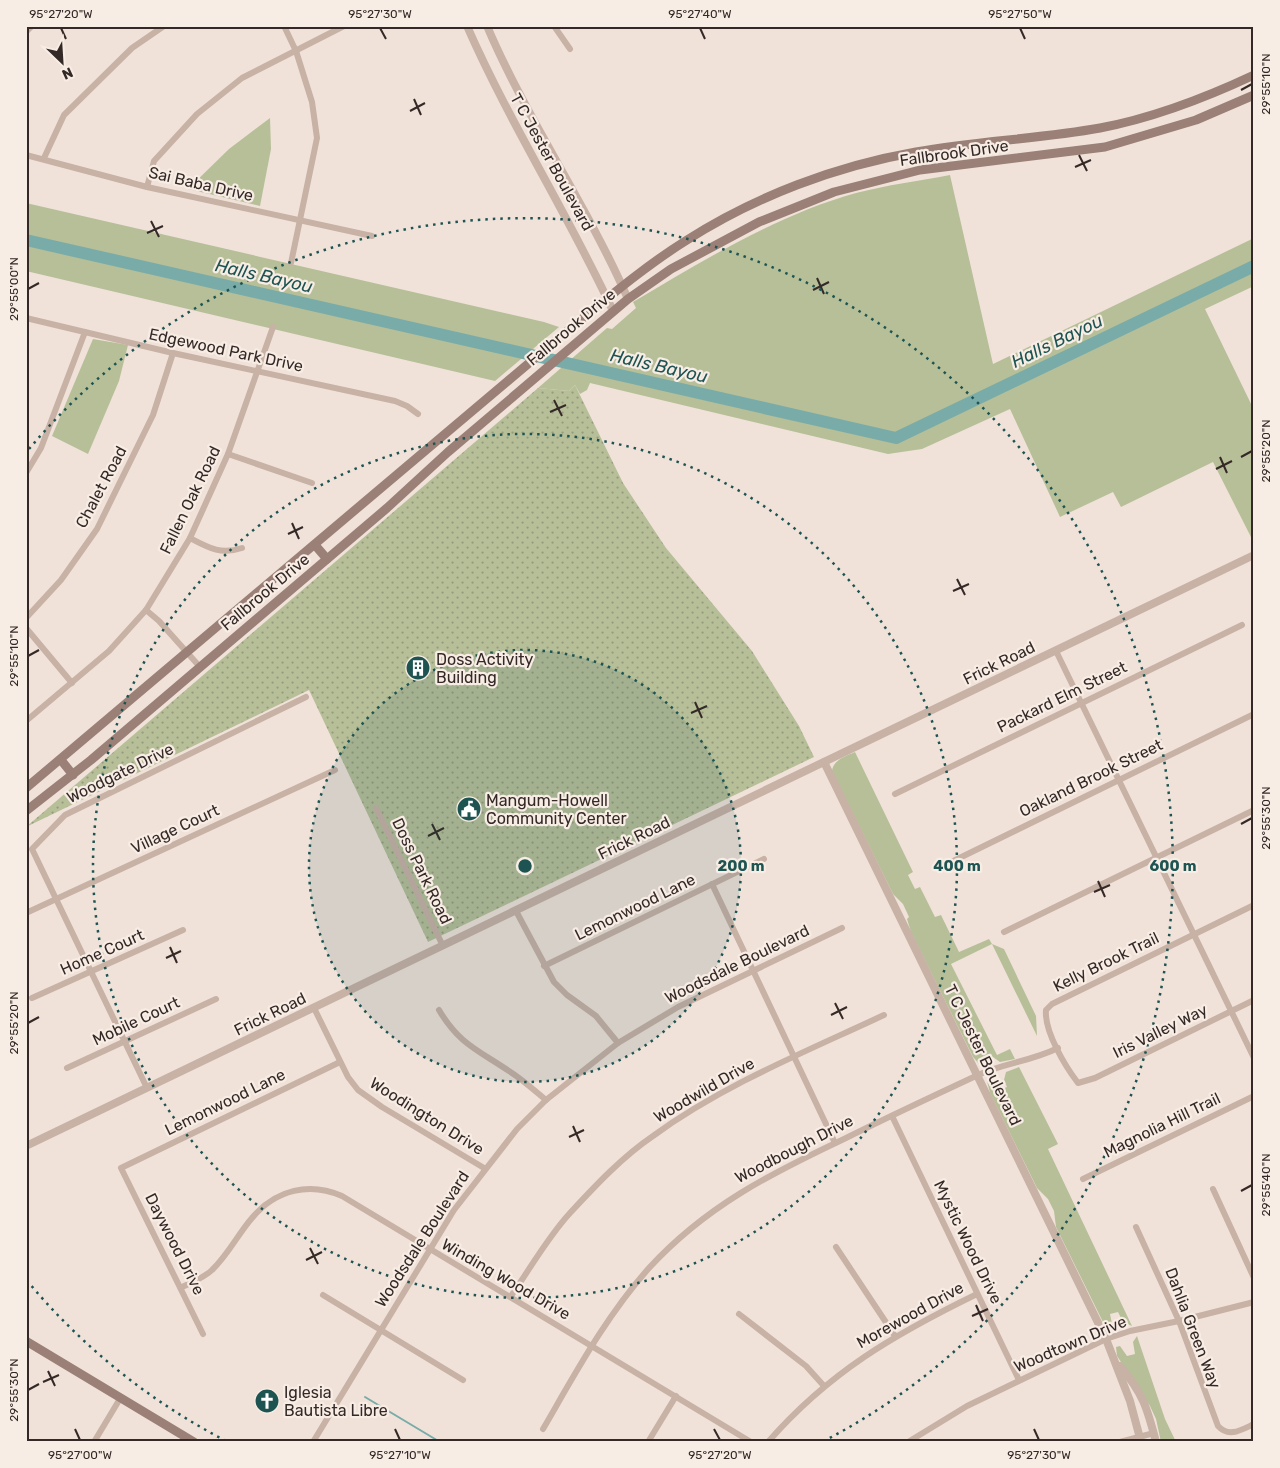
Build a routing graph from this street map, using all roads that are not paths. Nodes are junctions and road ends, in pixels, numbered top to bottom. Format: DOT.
graph roads {
  1 [pos="32,26"];
  2 [pos="164,26"];
  3 [pos="284,26"];
  4 [pos="344,26"];
  5 [pos="467,26"];
  6 [pos="487,26"];
  7 [pos="554,26"];
  8 [pos="26,32"];
  9 [pos="570,49"];
  10 [pos="296,51"];
  11 [pos="1254,75"];
  12 [pos="1254,95"];
  13 [pos="1191,102"];
  14 [pos="1196,120"];
  15 [pos="26,155"];
  16 [pos="44,158"];
  17 [pos="147,187"];
  18 [pos="300,220"];
  19 [pos="372,236"];
  20 [pos="291,263"];
  21 [pos="622,286"];
  22 [pos="608,298"];
  23 [pos="628,299"];
  24 [pos="613,311"];
  25 [pos="26,318"];
  26 [pos="273,327"];
  27 [pos="85,332"];
  28 [pos="173,353"];
  29 [pos="258,372"];
  30 [pos="418,414"];
  31 [pos="438,440"];
  32 [pos="448,452"];
  33 [pos="228,454"];
  34 [pos="26,473"];
  35 [pos="312,483"];
  36 [pos="190,538"];
  37 [pos="315,545"];
  38 [pos="242,548"];
  39 [pos="1254,555"];
  40 [pos="327,559"];
  41 [pos="146,610"];
  42 [pos="26,618"];
  43 [pos="1242,625"];
  44 [pos="26,628"];
  45 [pos="1056,651"];
  46 [pos="187,654"];
  47 [pos="200,667"];
  48 [pos="72,683"];
  49 [pos="306,697"];
  50 [pos="1081,703"];
  51 [pos="1254,714"];
  52 [pos="26,721"];
  53 [pos="61,760"];
  54 [pos="824,762"];
  55 [pos="335,770"];
  56 [pos="73,775"];
  57 [pos="1118,780"];
  58 [pos="26,788"];
  59 [pos="895,794"];
  60 [pos="376,808"];
  61 [pos="1254,810"];
  62 [pos="26,811"];
  63 [pos="1156,858"];
  64 [pos="764,859"];
  65 [pos="941,867"];
  66 [pos="712,884"];
  67 [pos="57,899"];
  68 [pos="1254,905"];
  69 [pos="516,911"];
  70 [pos="26,913"];
  71 [pos="842,928"];
  72 [pos="183,930"];
  73 [pos="1004,932"];
  74 [pos="1194,934"];
  75 [pos="443,946"];
  76 [pos="544,966"];
  77 [pos="753,970"];
  78 [pos="92,972"];
  79 [pos="32,998"];
  80 [pos="216,999"];
  81 [pos="1254,1000"];
  82 [pos="314,1008"];
  83 [pos="438,1010"];
  84 [pos="1231,1011"];
  85 [pos="884,1015"];
  86 [pos="124,1041"];
  87 [pos="618,1043"];
  88 [pos="1058,1048"];
  89 [pos="795,1056"];
  90 [pos="1254,1058"];
  91 [pos="340,1062"];
  92 [pos="67,1068"];
  93 [pos="978,1075"];
  94 [pos="1078,1083"];
  95 [pos="147,1088"];
  96 [pos="1254,1096"];
  97 [pos="546,1100"];
  98 [pos="892,1116"];
  99 [pos="835,1143"];
  100 [pos="26,1146"];
  101 [pos="121,1168"];
  102 [pos="484,1168"];
  103 [pos="1083,1179"];
  104 [pos="1212,1189"];
  105 [pos="1136,1227"];
  106 [pos="836,1247"];
  107 [pos="429,1250"];
  108 [pos="1254,1278"];
  109 [pos="182,1286"];
  110 [pos="977,1294"];
  111 [pos="323,1295"];
  112 [pos="511,1296"];
  113 [pos="1254,1302"];
  114 [pos="739,1314"];
  115 [pos="1179,1322"];
  116 [pos="380,1330"];
  117 [pos="203,1334"];
  118 [pos="895,1336"];
  119 [pos="1106,1339"];
  120 [pos="26,1341"];
  121 [pos="592,1345"];
  122 [pos="1116,1361"];
  123 [pos="463,1380"];
  124 [pos="1019,1380"];
  125 [pos="824,1386"];
  126 [pos="676,1396"];
  127 [pos="121,1397"];
  128 [pos="1254,1424"];
  129 [pos="543,1430"];
  130 [pos="1154,1433"];
  131 [pos="1140,1439"];
  132 [pos="94,1442"];
  133 [pos="194,1442"];
  134 [pos="313,1442"];
  135 [pos="648,1442"];
  136 [pos="751,1442"];
  137 [pos="768,1442"];
  138 [pos="908,1442"];
  139 [pos="1120,1442"];
  140 [pos="1156,1442"];
  1 -- 8 [label="street"];
  2 -- 16 [label="street"];
  3 -- 10 [label="street"];
  4 -- 10 [label="street"];
  5 -- 22 [label="street, T C Jester Boulevard"];
  6 -- 21 [label="street, T C Jester Boulevard"];
  7 -- 9 [label="street"];
  10 -- 17 [label="street"];
  10 -- 18 [label="street"];
  11 -- 13 [label="main road, Fallbrook Drive"];
  12 -- 14 [label="main road, Fallbrook Drive"];
  13 -- 14 [label="main road"];
  13 -- 21 [label="main road, Fallbrook Drive"];
  14 -- 23 [label="main road, Fallbrook Drive"];
  15 -- 16 [label="street, Sai Baba Drive"];
  16 -- 17 [label="street, Sai Baba Drive"];
  17 -- 18 [label="street, Sai Baba Drive"];
  18 -- 19 [label="street, Sai Baba Drive"];
  18 -- 20 [label="street"];
  21 -- 22 [label="main road, Fallbrook Drive"];
  21 -- 23 [label="street, T C Jester Boulevard"];
  22 -- 24 [label="street, T C Jester Boulevard"];
  22 -- 31 [label="main road, Fallbrook Drive"];
  23 -- 24 [label="main road, Fallbrook Drive"];
  24 -- 32 [label="main road, Fallbrook Drive"];
  25 -- 27 [label="street, Edgewood Park Drive"];
  26 -- 29 [label="street, Fallen Oak Road"];
  27 -- 28 [label="street, Edgewood Park Drive"];
  27 -- 34 [label="street"];
  28 -- 29 [label="street, Edgewood Park Drive"];
  28 -- 42 [label="street, Chalet Road"];
  29 -- 30 [label="street, Edgewood Park Drive"];
  29 -- 33 [label="street, Fallen Oak Road"];
  31 -- 32 [label="main road"];
  31 -- 37 [label="main road, Fallbrook Drive"];
  32 -- 40 [label="main road, Fallbrook Drive"];
  33 -- 35 [label="street"];
  33 -- 36 [label="street, Fallen Oak Road"];
  36 -- 38 [label="street"];
  36 -- 41 [label="street, Fallen Oak Road"];
  37 -- 40 [label="main road"];
  37 -- 46 [label="main road, Fallbrook Drive"];
  39 -- 45 [label="street, Frick Road"];
  40 -- 47 [label="main road, Fallbrook Drive"];
  41 -- 46 [label="street"];
  41 -- 48 [label="street, Fallen Oak Road"];
  43 -- 50 [label="street, Packard Elm Street"];
  44 -- 48 [label="street"];
  45 -- 50 [label="street"];
  45 -- 54 [label="street, Frick Road"];
  46 -- 47 [label="street"];
  46 -- 53 [label="main road, Fallbrook Drive"];
  47 -- 56 [label="main road, Fallbrook Drive"];
  48 -- 52 [label="street, Fallen Oak Road"];
  49 -- 67 [label="street, Woodgate Drive"];
  50 -- 57 [label="street"];
  50 -- 59 [label="street, Packard Elm Street"];
  51 -- 57 [label="street, Oakland Brook Street"];
  53 -- 56 [label="main road"];
  53 -- 58 [label="main road, Fallbrook Drive"];
  54 -- 69 [label="street, Frick Road"];
  54 -- 93 [label="street, T C Jester Boulevard"];
  55 -- 67 [label="street, Village Court"];
  56 -- 62 [label="main road, Fallbrook Drive"];
  57 -- 63 [label="street"];
  57 -- 65 [label="street, Oakland Brook Street"];
  60 -- 75 [label="street, Doss Park Road"];
  61 -- 63 [label="street"];
  63 -- 73 [label="street"];
  63 -- 74 [label="street"];
  64 -- 66 [label="street, Lemonwood Lane"];
  66 -- 76 [label="street, Lemonwood Lane"];
  66 -- 77 [label="street"];
  67 -- 70 [label="street, Village Court"];
  67 -- 78 [label="street, Woodgate Drive"];
  68 -- 74 [label="street, Kelly Brook Trail"];
  69 -- 75 [label="street, Frick Road"];
  69 -- 76 [label="street"];
  71 -- 77 [label="street, Woodsdale Boulevard"];
  72 -- 78 [label="street, Home Court"];
  74 -- 84 [label="street"];
  74 -- 88 [label="street, Kelly Brook Trail"];
  75 -- 82 [label="street, Frick Road"];
  76 -- 87 [label="street"];
  77 -- 87 [label="street, Woodsdale Boulevard"];
  77 -- 89 [label="street"];
  78 -- 79 [label="street, Home Court"];
  78 -- 86 [label="street, Woodgate Drive"];
  80 -- 86 [label="street, Mobile Court"];
  81 -- 84 [label="street, Iris Valley Way"];
  82 -- 91 [label="street, Woodington Drive"];
  82 -- 95 [label="street, Frick Road"];
  83 -- 97 [label="street"];
  84 -- 90 [label="street"];
  84 -- 94 [label="street, Iris Valley Way"];
  85 -- 89 [label="street, Woodwild Drive"];
  86 -- 92 [label="street, Mobile Court"];
  86 -- 95 [label="street, Woodgate Drive"];
  87 -- 97 [label="street, Woodsdale Boulevard"];
  88 -- 93 [label="street, Woodbough Drive"];
  88 -- 94 [label="street, Kelly Brook Trail"];
  89 -- 99 [label="street"];
  89 -- 112 [label="street, Woodwild Drive"];
  91 -- 101 [label="street, Lemonwood Lane"];
  91 -- 102 [label="street, Woodington Drive"];
  93 -- 98 [label="street, Woodbough Drive"];
  93 -- 119 [label="street, T C Jester Boulevard"];
  95 -- 100 [label="street, Frick Road"];
  96 -- 103 [label="street, Magnolia Hill Trail"];
  97 -- 102 [label="street, Woodsdale Boulevard"];
  98 -- 99 [label="street, Woodbough Drive"];
  98 -- 110 [label="street, Mystic Wood Drive"];
  99 -- 121 [label="street, Woodbough Drive"];
  101 -- 109 [label="street, Daywood Drive"];
  102 -- 107 [label="street, Woodsdale Boulevard"];
  104 -- 108 [label="street"];
  105 -- 115 [label="street, Dahlia Green Way"];
  106 -- 118 [label="street"];
  107 -- 109 [label="street, Winding Wood Drive"];
  107 -- 112 [label="street, Winding Wood Drive"];
  107 -- 116 [label="street, Woodsdale Boulevard"];
  109 -- 117 [label="street, Daywood Drive"];
  110 -- 118 [label="street, Morewood Drive"];
  110 -- 124 [label="street, Mystic Wood Drive"];
  111 -- 116 [label="street"];
  112 -- 121 [label="street, Winding Wood Drive"];
  113 -- 115 [label="street, Woodtown Drive"];
  114 -- 125 [label="street"];
  115 -- 119 [label="street, Woodtown Drive"];
  115 -- 128 [label="street, Dahlia Green Way"];
  116 -- 123 [label="street"];
  116 -- 134 [label="street, Woodsdale Boulevard"];
  118 -- 125 [label="street, Morewood Drive"];
  119 -- 122 [label="street, T C Jester Boulevard"];
  119 -- 124 [label="street, Woodtown Drive"];
  120 -- 127 [label="main road"];
  121 -- 126 [label="street, Winding Wood Drive"];
  121 -- 129 [label="street, Woodbough Drive"];
  122 -- 130 [label="street, T C Jester Boulevard"];
  122 -- 131 [label="street, T C Jester Boulevard"];
  124 -- 138 [label="street, Woodtown Drive"];
  125 -- 137 [label="street, Morewood Drive"];
  126 -- 135 [label="street"];
  126 -- 136 [label="street, Winding Wood Drive"];
  127 -- 132 [label="street"];
  127 -- 133 [label="main road"];
  130 -- 131 [label="street"];
  130 -- 140 [label="street, T C Jester Boulevard"];
  131 -- 139 [label="street"];
}
